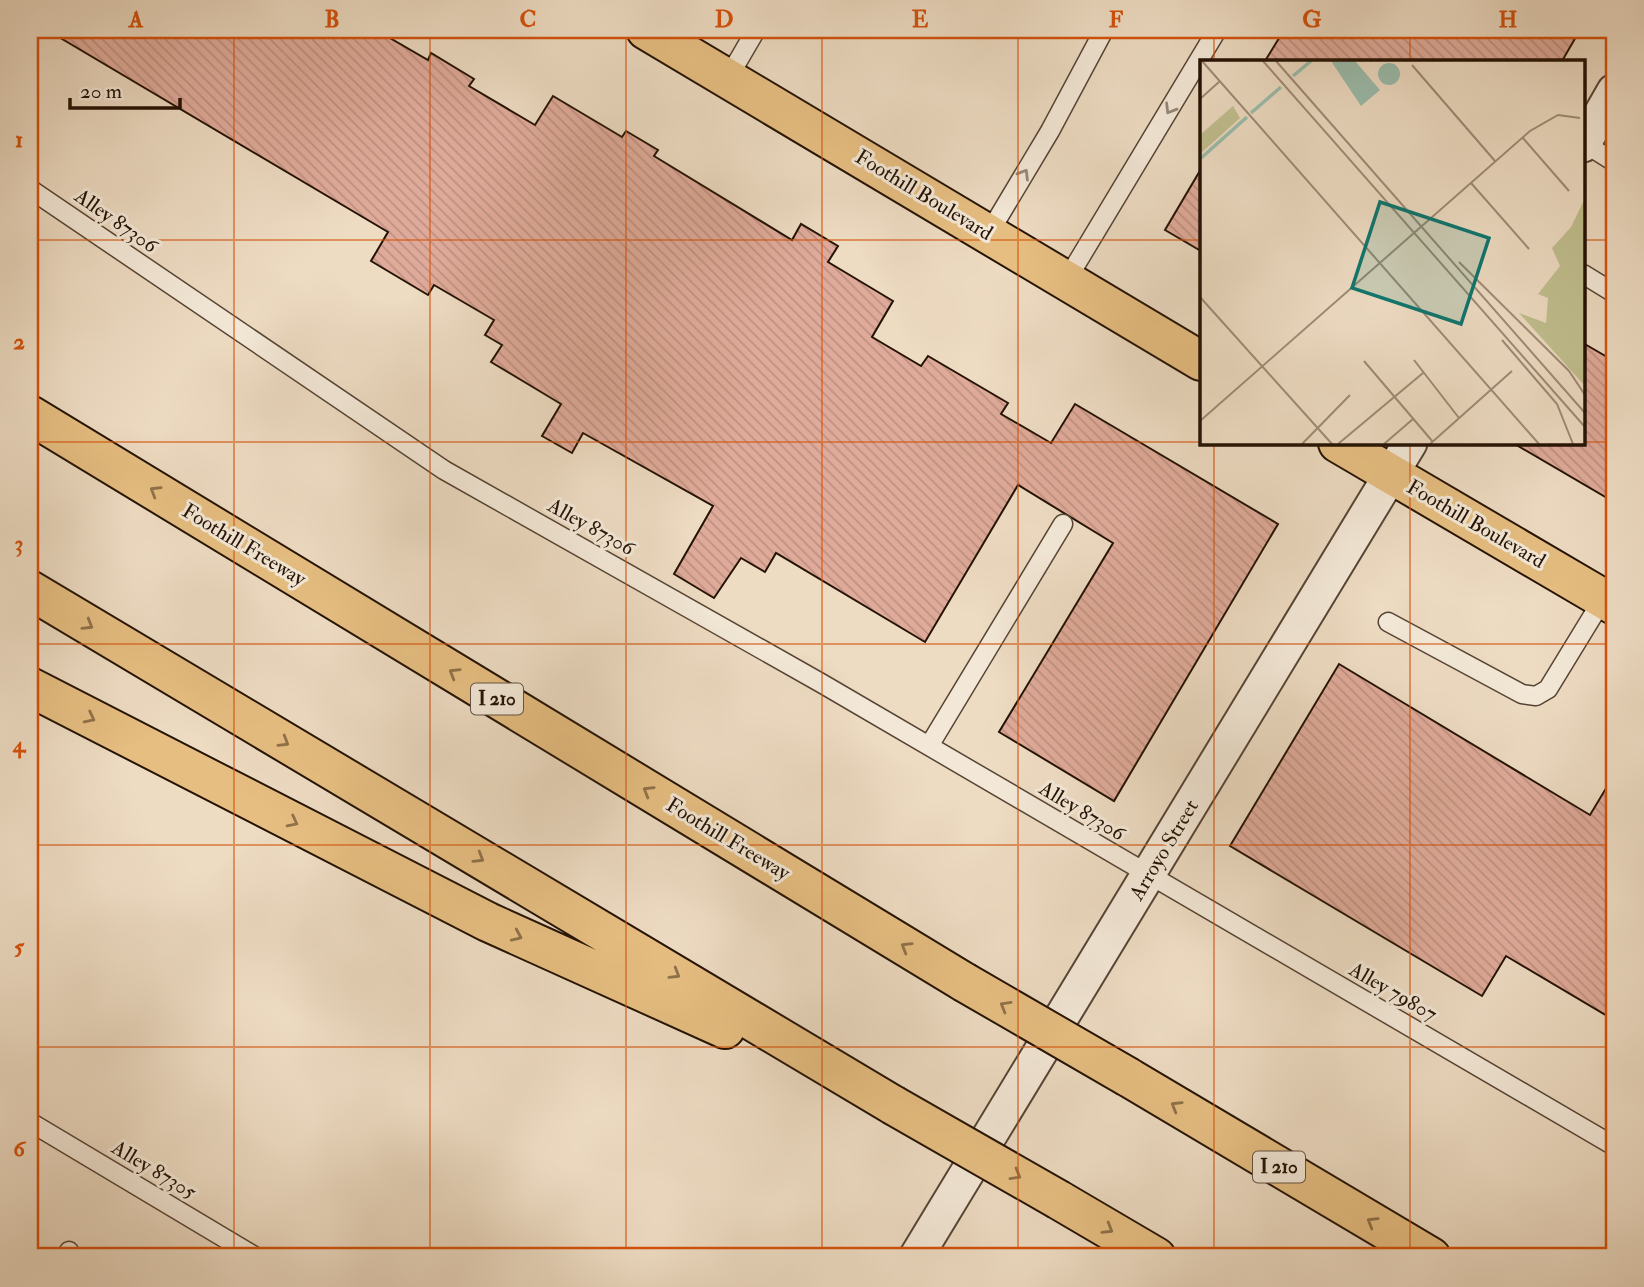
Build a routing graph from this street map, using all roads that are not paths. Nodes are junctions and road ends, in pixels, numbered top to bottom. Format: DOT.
graph roads {
  1 [pos="646,30"];
  2 [pos="756,30"];
  3 [pos="1104,30"];
  4 [pos="1217,30"];
  5 [pos="728,78"];
  6 [pos="1614,91"];
  7 [pos="1584,142"];
  8 [pos="1584,145"];
  9 [pos="1614,162"];
  10 [pos="30,189"];
  11 [pos="989,233"];
  12 [pos="1584,275"];
  13 [pos="1066,281"];
  14 [pos="1614,293"];
  15 [pos="1200,360"];
  16 [pos="30,415"];
  17 [pos="1342,444"];
  18 [pos="1401,458"];
  19 [pos="1063,524"];
  20 [pos="30,590"];
  21 [pos="1609,602"];
  22 [pos="1388,622"];
  23 [pos="30,687"];
  24 [pos="929,746"];
  25 [pos="1148,876"];
  26 [pos="893,1105"];
  27 [pos="30,1122"];
  28 [pos="1614,1146"];
  29 [pos="256,1257"];
  30 [pos="916,1257"];
  31 [pos="1156,1257"];
  32 [pos="1431,1257"];
  1 -- 5 [label="main road, Foothill Boulevard"];
  2 -- 5 [label="lane"];
  11 -- 3 [label="lane, one-way"];
  4 -- 13 [label="lane, one-way"];
  5 -- 11 [label="main road, Foothill Boulevard"];
  6 -- 7 [label="street"];
  8 -- 9 [label="lane"];
  10 -- 24 [label="lane, Alley 87306"];
  11 -- 13 [label="main road, Foothill Boulevard"];
  12 -- 14 [label="lane"];
  13 -- 15 [label="main road, Foothill Boulevard"];
  32 -- 16 [label="main road, Foothill Freeway / I 210, one-way, bridge"];
  17 -- 18 [label="main road, Foothill Boulevard"];
  18 -- 21 [label="main road, Foothill Boulevard"];
  18 -- 25 [label="street, Arroyo Street"];
  19 -- 24 [label="lane"];
  20 -- 26 [label="main road, one-way"];
  21 -- 22 [label="lane"];
  23 -- 26 [label="main road, one-way"];
  24 -- 25 [label="lane, Alley 87306"];
  25 -- 28 [label="lane, Alley 79807"];
  25 -- 30 [label="street, Arroyo Street"];
  26 -- 31 [label="main road, one-way, bridge"];
  27 -- 29 [label="lane, Alley 87305"];
}
